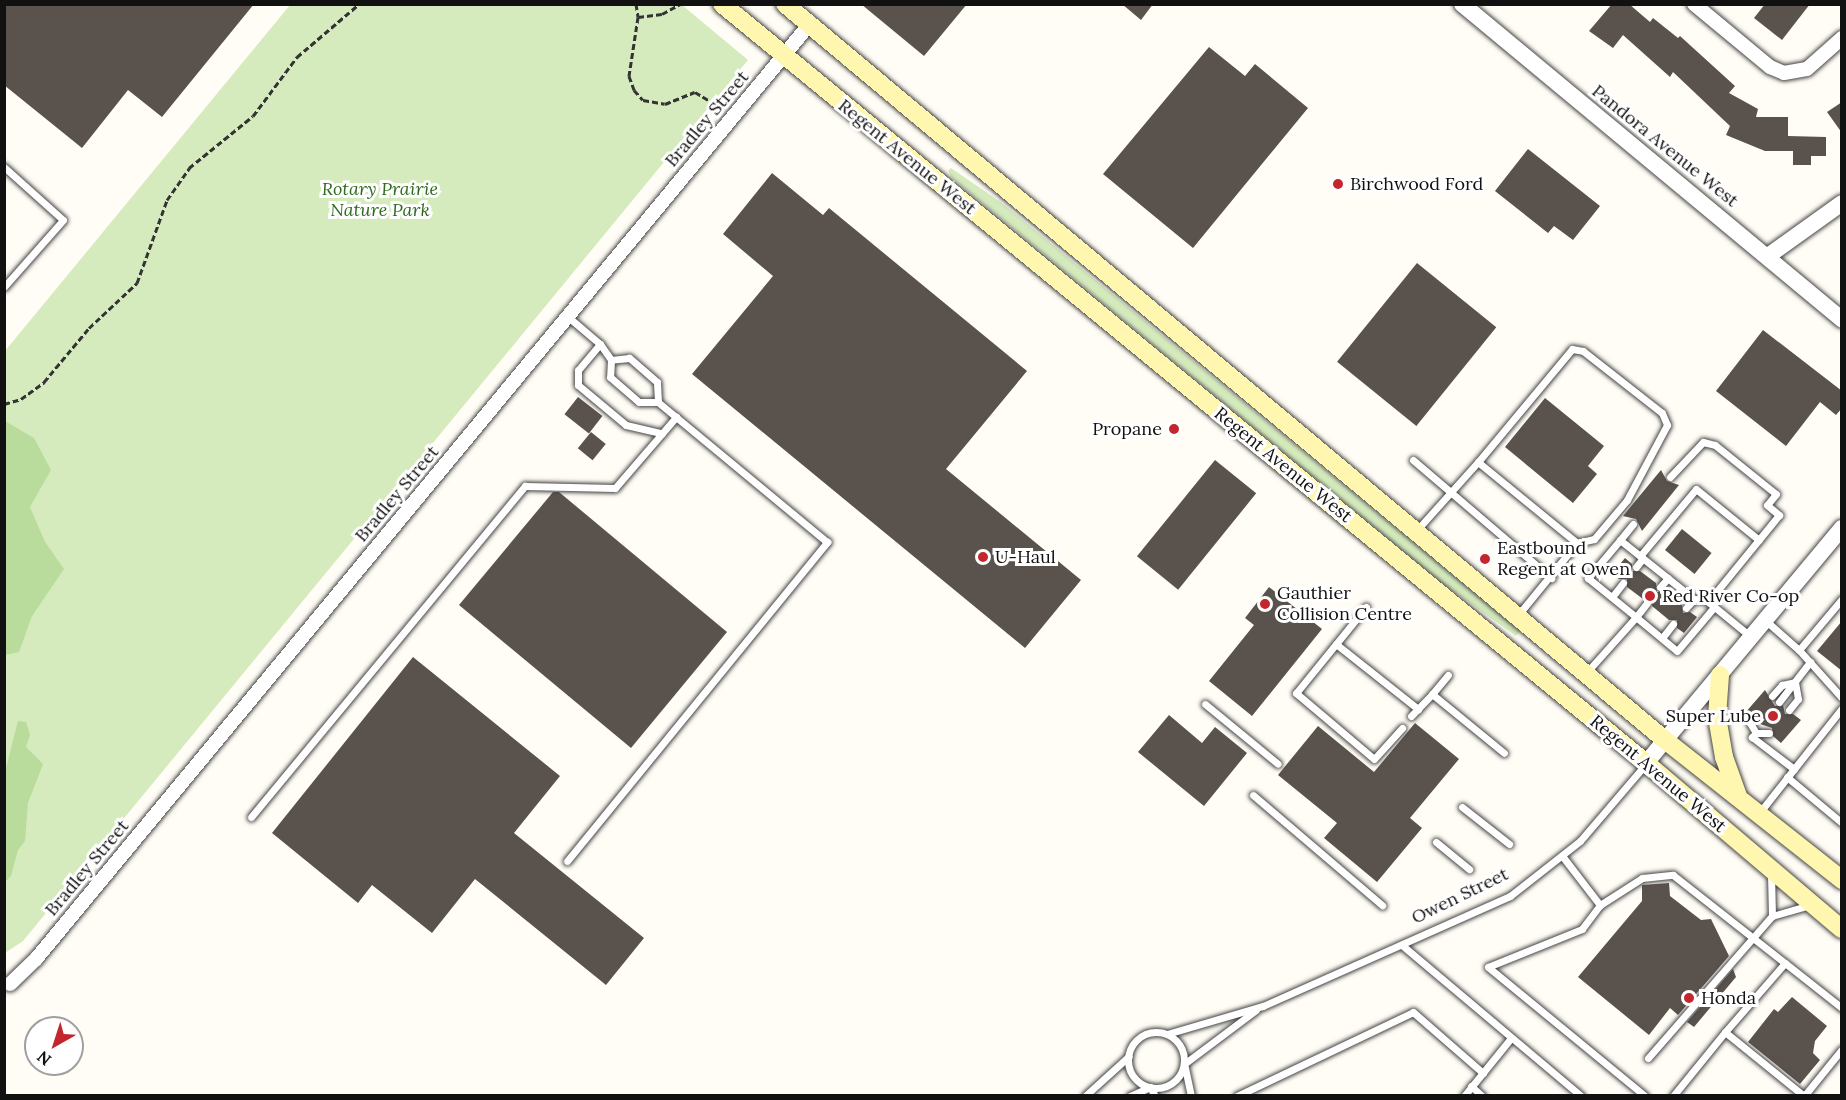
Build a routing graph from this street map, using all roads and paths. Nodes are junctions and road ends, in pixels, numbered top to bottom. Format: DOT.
graph roads {
  1 [pos="359,4"];
  2 [pos="636,4"];
  3 [pos="680,4"];
  4 [pos="722,4"];
  5 [pos="785,4"];
  6 [pos="1462,4"];
  7 [pos="1694,4"];
  8 [pos="638,17"];
  9 [pos="809,25"];
  10 [pos="1842,38"];
  11 [pos="783,56"];
  12 [pos="722,108"];
  13 [pos="4,167"];
  14 [pos="1842,203"];
  15 [pos="1768,256"];
  16 [pos="4,287"];
  17 [pos="567,316"];
  18 [pos="1842,319"];
  19 [pos="600,344"];
  20 [pos="611,360"];
  21 [pos="658,402"];
  22 [pos="4,404"];
  23 [pos="676,417"];
  24 [pos="662,433"];
  25 [pos="1413,460"];
  26 [pos="1478,462"];
  27 [pos="1670,477"];
  28 [pos="1451,491"];
  29 [pos="1633,524"];
  30 [pos="1416,531"];
  31 [pos="1840,531"];
  32 [pos="1620,540"];
  33 [pos="1759,540"];
  34 [pos="1577,543"];
  35 [pos="1642,557"];
  36 [pos="1636,567"];
  37 [pos="1551,578"];
  38 [pos="1668,578"];
  39 [pos="1623,583"];
  40 [pos="1660,587"];
  41 [pos="1612,597"];
  42 [pos="1694,599"];
  43 [pos="1842,599"];
  44 [pos="1647,603"];
  45 [pos="1711,605"];
  46 [pos="1366,607"];
  47 [pos="1686,608"];
  48 [pos="1518,615"];
  49 [pos="1636,617"];
  50 [pos="1765,620"];
  51 [pos="1673,624"];
  52 [pos="1751,637"];
  53 [pos="1662,638"];
  54 [pos="1336,644"];
  55 [pos="1799,650"];
  56 [pos="1810,662"];
  57 [pos="1586,673"];
  58 [pos="1448,675"];
  59 [pos="1720,675"];
  60 [pos="1795,682"];
  61 [pos="1432,694"];
  62 [pos="1772,696"];
  63 [pos="1842,698"];
  64 [pos="1779,702"];
  65 [pos="1205,704"];
  66 [pos="1842,708"];
  67 [pos="1419,709"];
  68 [pos="1789,710"];
  69 [pos="1412,716"];
  70 [pos="1753,719"];
  71 [pos="1761,726"];
  72 [pos="1402,728"];
  73 [pos="1756,733"];
  74 [pos="1769,733"];
  75 [pos="1665,740"];
  76 [pos="1504,753"];
  77 [pos="1646,763"];
  78 [pos="1278,764"];
  79 [pos="1794,769"];
  80 [pos="1787,777"];
  81 [pos="1253,795"];
  82 [pos="1738,798"];
  83 [pos="1462,807"];
  84 [pos="1759,814"];
  85 [pos="251,817"];
  86 [pos="1842,823"];
  87 [pos="1436,842"];
  88 [pos="1509,844"];
  89 [pos="1563,857"];
  90 [pos="567,861"];
  91 [pos="1770,868"];
  92 [pos="1469,869"];
  93 [pos="1842,880"];
  94 [pos="1600,904"];
  95 [pos="1813,904"];
  96 [pos="1382,905"];
  97 [pos="1772,916"];
  98 [pos="1842,928"];
  99 [pos="1755,940"];
  100 [pos="1403,946"];
  101 [pos="1785,963"];
  102 [pos="10,984"];
  103 [pos="1263,1006"];
  104 [pos="1842,1008"];
  105 [pos="1725,1032"];
  106 [pos="1167,1035"];
  107 [pos="1511,1038"];
  108 [pos="1842,1049"];
  109 [pos="1129,1056"];
  110 [pos="1648,1058"];
  111 [pos="1184,1064"];
  112 [pos="1483,1072"];
  113 [pos="1471,1086"];
  114 [pos="1150,1087"];
  115 [pos="1085,1095"];
  116 [pos="1130,1095"];
  117 [pos="1155,1095"];
  118 [pos="1191,1095"];
  119 [pos="1237,1095"];
  120 [pos="1464,1095"];
  121 [pos="1482,1095"];
  122 [pos="1581,1095"];
  123 [pos="1645,1095"];
  124 [pos="1673,1095"];
  125 [pos="1804,1095"];
  1 -- 22 [label="path"];
  2 -- 8 [label="path"];
  3 -- 8 [label="path"];
  4 -- 11 [label="main road, Regent Avenue West"];
  5 -- 9 [label="main road, Regent Avenue West"];
  6 -- 15 [label="street, Pandora Avenue West"];
  7 -- 10 [label="street"];
  8 -- 12 [label="path"];
  9 -- 11 [label="street, Bradley Street"];
  9 -- 30 [label="main road, Regent Avenue West"];
  11 -- 17 [label="street, Bradley Street"];
  11 -- 77 [label="main road, Regent Avenue West"];
  13 -- 16 [label="lane"];
  14 -- 15 [label="street"];
  15 -- 18 [label="street, Pandora Avenue West"];
  17 -- 19 [label="lane"];
  17 -- 102 [label="street, Bradley Street"];
  19 -- 20 [label="lane"];
  19 -- 24 [label="lane"];
  20 -- 21 [label="lane"];
  20 -- 21 [label="lane"];
  21 -- 23 [label="lane"];
  23 -- 24 [label="lane"];
  23 -- 90 [label="lane"];
  24 -- 85 [label="lane"];
  25 -- 28 [label="lane"];
  26 -- 28 [label="lane"];
  26 -- 34 [label="lane"];
  26 -- 34 [label="lane"];
  27 -- 33 [label="lane"];
  28 -- 30 [label="lane"];
  28 -- 37 [label="lane"];
  29 -- 32 [label="lane"];
  30 -- 48 [label="main road, Regent Avenue West"];
  31 -- 50 [label="street, Owen Street"];
  32 -- 35 [label="lane"];
  32 -- 41 [label="lane"];
  33 -- 35 [label="lane"];
  33 -- 45 [label="lane"];
  34 -- 37 [label="lane"];
  35 -- 36 [label="lane"];
  35 -- 38 [label="lane"];
  37 -- 48 [label="lane"];
  38 -- 40 [label="lane"];
  38 -- 42 [label="lane"];
  39 -- 41 [label="lane"];
  41 -- 49 [label="lane"];
  42 -- 45 [label="lane"];
  42 -- 47 [label="lane"];
  43 -- 55 [label="lane"];
  44 -- 49 [label="lane"];
  45 -- 52 [label="lane"];
  45 -- 53 [label="lane"];
  46 -- 54 [label="lane"];
  48 -- 57 [label="main road, Regent Avenue West"];
  49 -- 53 [label="lane"];
  49 -- 57 [label="lane"];
  50 -- 52 [label="street, Owen Street"];
  50 -- 55 [label="lane"];
  51 -- 53 [label="lane"];
  52 -- 59 [label="street, Owen Street"];
  54 -- 67 [label="lane"];
  54 -- 72 [label="lane"];
  55 -- 56 [label="lane"];
  56 -- 60 [label="lane"];
  56 -- 63 [label="lane"];
  57 -- 75 [label="main road, Regent Avenue West"];
  58 -- 61 [label="lane"];
  59 -- 75 [label="street, Owen Street"];
  59 -- 82 [label="main road"];
  60 -- 62 [label="lane"];
  60 -- 64 [label="lane"];
  60 -- 68 [label="lane"];
  61 -- 67 [label="lane"];
  61 -- 76 [label="lane"];
  65 -- 78 [label="lane"];
  66 -- 79 [label="lane"];
  67 -- 69 [label="lane"];
  70 -- 73 [label="lane"];
  71 -- 73 [label="lane"];
  73 -- 74 [label="lane"];
  73 -- 79 [label="lane"];
  75 -- 77 [label="street, Owen Street"];
  75 -- 82 [label="main road, Regent Avenue West"];
  77 -- 89 [label="lane, Owen Street"];
  77 -- 91 [label="main road, Regent Avenue West"];
  79 -- 80 [label="lane"];
  80 -- 84 [label="lane"];
  80 -- 86 [label="lane"];
  81 -- 96 [label="lane"];
  82 -- 84 [label="main road, Regent Avenue West"];
  83 -- 88 [label="lane"];
  84 -- 93 [label="main road, Regent Avenue West"];
  87 -- 92 [label="lane"];
  89 -- 94 [label="lane"];
  89 -- 100 [label="lane, Owen Street"];
  91 -- 95 [label="main road, Regent Avenue West"];
  91 -- 97 [label="lane"];
  94 -- 99 [label="lane"];
  94 -- 123 [label="lane"];
  95 -- 97 [label="lane"];
  95 -- 98 [label="main road, Regent Avenue West"];
  97 -- 99 [label="lane"];
  99 -- 101 [label="lane"];
  99 -- 110 [label="lane"];
  100 -- 103 [label="lane, Owen Street"];
  100 -- 107 [label="lane"];
  101 -- 104 [label="lane"];
  101 -- 105 [label="lane"];
  103 -- 106 [label="lane, Owen Street"];
  103 -- 111 [label="lane"];
  105 -- 124 [label="lane"];
  105 -- 125 [label="lane"];
  106 -- 109 [label="lane, Owen Street"];
  106 -- 111 [label="lane"];
  107 -- 112 [label="lane"];
  107 -- 122 [label="lane"];
  108 -- 125 [label="lane"];
  109 -- 114 [label="lane"];
  109 -- 115 [label="lane"];
  111 -- 114 [label="lane"];
  111 -- 118 [label="lane"];
  112 -- 113 [label="lane"];
  112 -- 119 [label="lane"];
  113 -- 120 [label="lane"];
  113 -- 121 [label="lane"];
  114 -- 116 [label="lane"];
  114 -- 117 [label="lane"];
}
